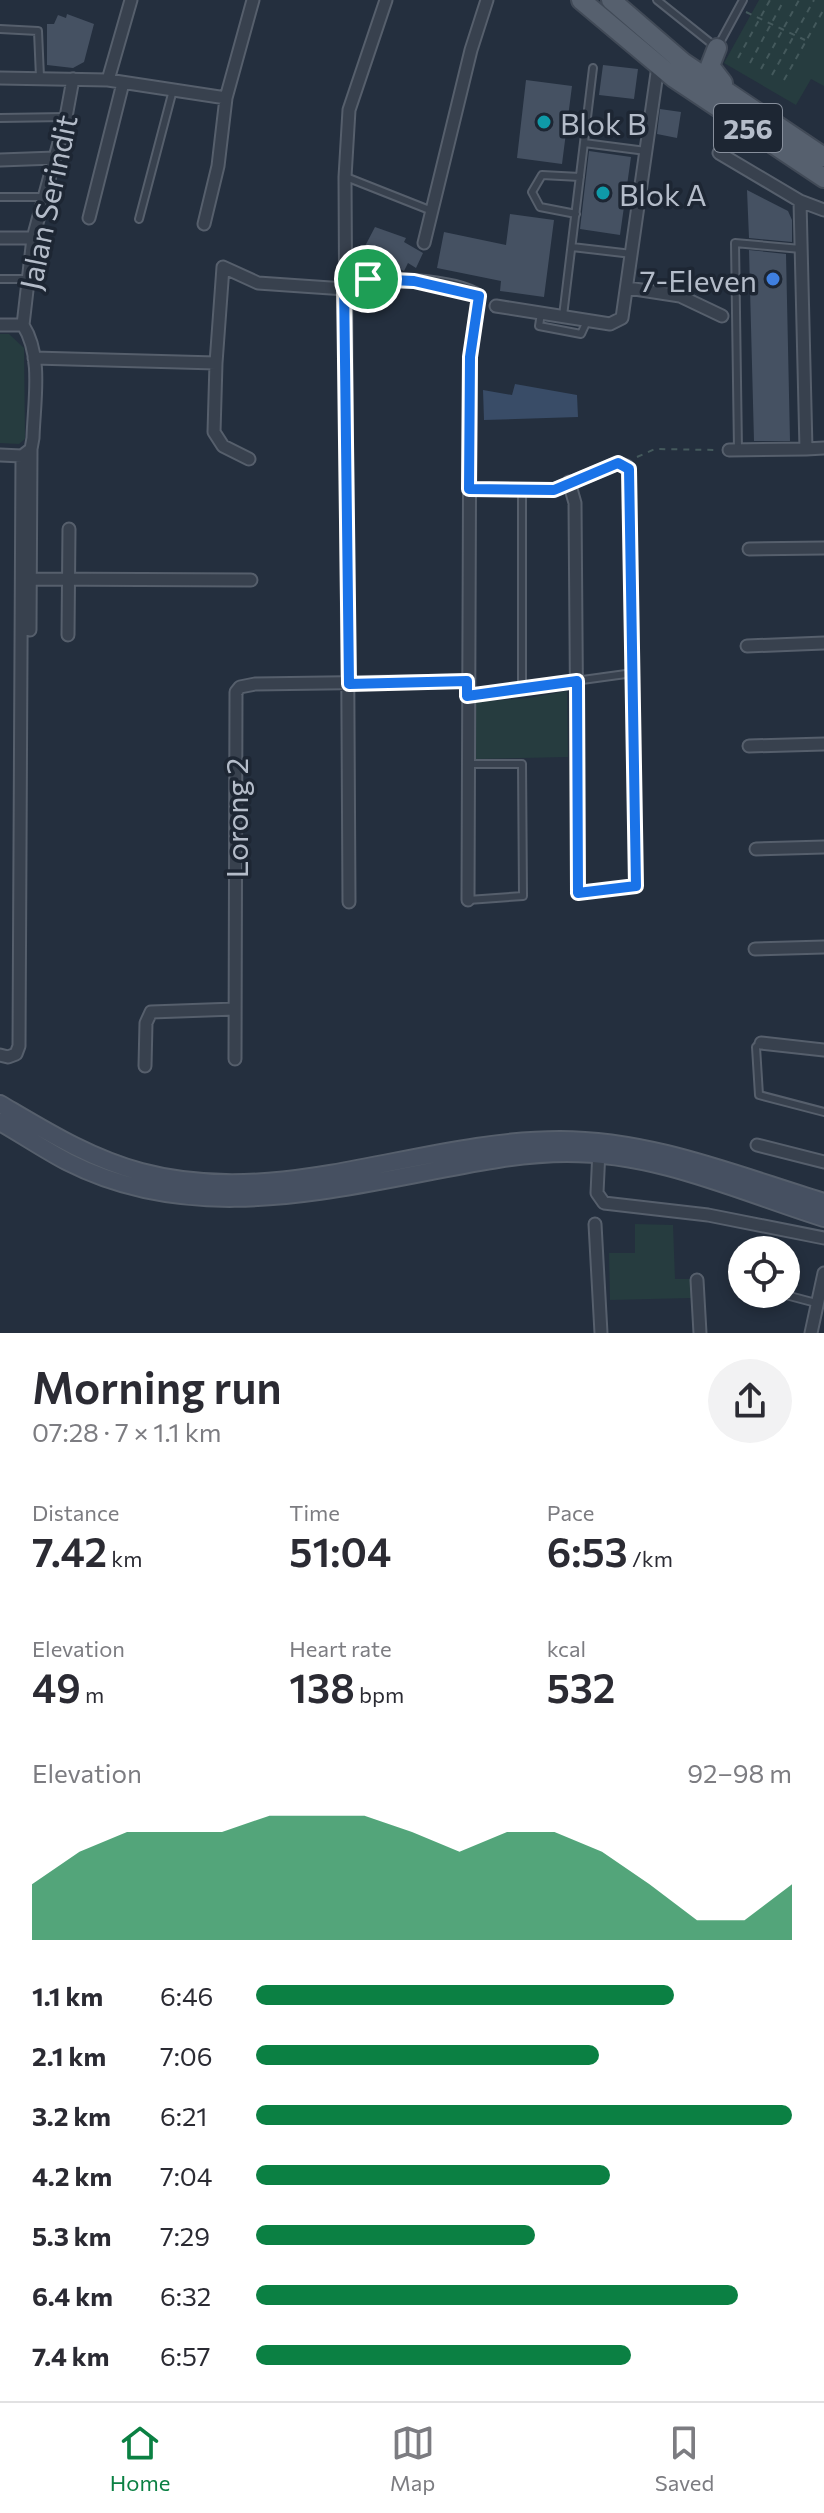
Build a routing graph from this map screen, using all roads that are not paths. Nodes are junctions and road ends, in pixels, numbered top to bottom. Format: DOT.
graph roads {
  1 [pos="131,0"];
  2 [pos="253,0"];
  3 [pos="386,0"];
  4 [pos="487,0"];
  5 [pos="581,0"];
  6 [pos="611,0"];
  7 [pos="657,0"];
  8 [pos="743,0"];
  9 [pos="0,29"];
  10 [pos="717,48"];
  11 [pos="658,66"];
  12 [pos="593,68"];
  13 [pos="40,77"];
  14 [pos="0,78"];
  15 [pos="73,79"];
  16 [pos="108,80"];
  17 [pos="123,83"];
  18 [pos="173,90"];
  19 [pos="226,98"];
  20 [pos="756,115"];
  21 [pos="66,117"];
  22 [pos="0,118"];
  23 [pos="584,143"];
  24 [pos="646,151"];
  25 [pos="719,153"];
  26 [pos="824,157"];
  27 [pos="55,158"];
  28 [pos="0,160"];
  29 [pos="345,177"];
  30 [pos="580,177"];
  31 [pos="824,178"];
  32 [pos="0,197"];
  33 [pos="44,197"];
  34 [pos="800,201"];
  35 [pos="824,210"];
  36 [pos="432,211"];
  37 [pos="576,214"];
  38 [pos="89,218"];
  39 [pos="139,219"];
  40 [pos="204,224"];
  41 [pos="0,238"];
  42 [pos="33,238"];
  43 [pos="424,243"];
  44 [pos="572,247"];
  45 [pos="801,249"];
  46 [pos="632,254"];
  47 [pos="0,279"];
  48 [pos="28,279"];
  49 [pos="344,284"];
  50 [pos="628,288"];
  51 [pos="496,306"];
  52 [pos="541,312"];
  53 [pos="563,316"];
  54 [pos="722,316"];
  55 [pos="587,321"];
  56 [pos="0,325"];
  57 [pos="23,325"];
  58 [pos="34,358"];
  59 [pos="216,363"];
  60 [pos="824,448"];
  61 [pos="806,449"];
  62 [pos="734,450"];
  63 [pos="26,452"];
  64 [pos="0,455"];
  65 [pos="249,459"];
  66 [pos="627,466"];
  67 [pos="569,482"];
  68 [pos="469,489"];
  69 [pos="522,491"];
  70 [pos="69,529"];
  71 [pos="824,548"];
  72 [pos="749,549"];
  73 [pos="31,579"];
  74 [pos="69,579"];
  75 [pos="251,580"];
  76 [pos="30,630"];
  77 [pos="68,635"];
  78 [pos="824,643"];
  79 [pos="747,646"];
  80 [pos="633,673"];
  81 [pos="467,681"];
  82 [pos="577,681"];
  83 [pos="349,684"];
  84 [pos="522,687"];
  85 [pos="467,700"];
  86 [pos="824,744"];
  87 [pos="749,746"];
  88 [pos="467,764"];
  89 [pos="824,847"];
  90 [pos="756,849"];
  91 [pos="578,893"];
  92 [pos="468,900"];
  93 [pos="349,902"];
  94 [pos="824,947"];
  95 [pos="755,949"];
  96 [pos="235,1009"];
  97 [pos="761,1043"];
  98 [pos="824,1050"];
  99 [pos="0,1055"];
  100 [pos="235,1059"];
  101 [pos="145,1066"];
  102 [pos="0,1104"];
  103 [pos="824,1112"];
  104 [pos="0,1122"];
  105 [pos="757,1145"];
  106 [pos="600,1148"];
  107 [pos="824,1162"];
  108 [pos="824,1202"];
  109 [pos="824,1218"];
  110 [pos="595,1224"];
  111 [pos="824,1238"];
  112 [pos="824,1273"];
  113 [pos="697,1280"];
  114 [pos="800,1299"];
  115 [pos="816,1303"];
  116 [pos="601,1333"];
  117 [pos="700,1333"];
  118 [pos="811,1333"];
  1 -- 16 [label="street"];
  2 -- 19 [label="street"];
  3 -- 29 [label="street"];
  4 -- 36 [label="street"];
  5 -- 11 [label="main road, 256"];
  6 -- 20 [label="main road, 256"];
  7 -- 10 [label="lane"];
  8 -- 10 [label="lane"];
  9 -- 13 [label="lane"];
  10 -- 20 [label="main road"];
  11 -- 24 [label="street"];
  11 -- 31 [label="main road, 256"];
  12 -- 23 [label="lane"];
  13 -- 14 [label="street"];
  13 -- 15 [label="street"];
  15 -- 16 [label="street"];
  15 -- 21 [label="street, Jalan Serindit"];
  16 -- 17 [label="street"];
  17 -- 18 [label="street"];
  17 -- 38 [label="street"];
  18 -- 19 [label="street"];
  18 -- 39 [label="lane"];
  19 -- 40 [label="street"];
  20 -- 26 [label="main road, 256"];
  21 -- 22 [label="lane"];
  21 -- 27 [label="street, Jalan Serindit"];
  23 -- 24 [label="lane"];
  23 -- 30 [label="lane"];
  24 -- 46 [label="street"];
  25 -- 34 [label="street"];
  27 -- 28 [label="street"];
  27 -- 33 [label="street, Jalan Serindit"];
  29 -- 36 [label="lane"];
  29 -- 49 [label="street"];
  30 -- 37 [label="lane"];
  30 -- 37 [label="lane"];
  32 -- 33 [label="lane"];
  33 -- 42 [label="street, Jalan Serindit"];
  34 -- 35 [label="street"];
  34 -- 45 [label="street"];
  36 -- 43 [label="street"];
  37 -- 44 [label="lane"];
  41 -- 42 [label="street"];
  42 -- 48 [label="street, Jalan Serindit"];
  44 -- 46 [label="lane"];
  44 -- 53 [label="lane"];
  45 -- 61 [label="street"];
  45 -- 62 [label="lane"];
  46 -- 50 [label="street"];
  47 -- 48 [label="lane"];
  48 -- 57 [label="street, Jalan Serindit"];
  49 -- 59 [label="street"];
  49 -- 68 [label="street"];
  49 -- 83 [label="street"];
  50 -- 54 [label="street"];
  50 -- 55 [label="street"];
  51 -- 52 [label="street"];
  52 -- 53 [label="street"];
  52 -- 55 [label="lane"];
  53 -- 55 [label="street"];
  56 -- 57 [label="street"];
  57 -- 58 [label="street"];
  58 -- 59 [label="street"];
  58 -- 63 [label="street"];
  59 -- 65 [label="street"];
  60 -- 61 [label="street"];
  61 -- 62 [label="street"];
  63 -- 64 [label="street"];
  63 -- 73 [label="street"];
  63 -- 99 [label="street"];
  66 -- 67 [label="street"];
  66 -- 80 [label="lane"];
  67 -- 69 [label="street"];
  67 -- 82 [label="street"];
  68 -- 69 [label="street"];
  68 -- 81 [label="street"];
  69 -- 84 [label="lane"];
  70 -- 74 [label="street"];
  71 -- 72 [label="street"];
  73 -- 74 [label="street"];
  73 -- 76 [label="street"];
  74 -- 75 [label="street"];
  74 -- 77 [label="street"];
  78 -- 79 [label="street"];
  80 -- 82 [label="lane"];
  80 -- 91 [label="lane"];
  81 -- 83 [label="street"];
  81 -- 85 [label="street"];
  82 -- 84 [label="lane"];
  82 -- 91 [label="street"];
  83 -- 93 [label="street"];
  83 -- 96 [label="street, Lorong 2"];
  84 -- 85 [label="lane"];
  85 -- 88 [label="street"];
  86 -- 87 [label="street"];
  88 -- 92 [label="street"];
  88 -- 92 [label="lane"];
  89 -- 90 [label="street"];
  94 -- 95 [label="street"];
  96 -- 100 [label="street, Lorong 2"];
  96 -- 101 [label="street"];
  97 -- 98 [label="street"];
  97 -- 103 [label="lane"];
  102 -- 106 [label="main road"];
  104 -- 106 [label="main road"];
  105 -- 107 [label="street"];
  106 -- 108 [label="main road"];
  106 -- 109 [label="main road"];
  106 -- 111 [label="street"];
  110 -- 116 [label="street"];
  112 -- 115 [label="street"];
  113 -- 117 [label="street"];
  114 -- 115 [label="lane"];
  115 -- 118 [label="street"];
}
